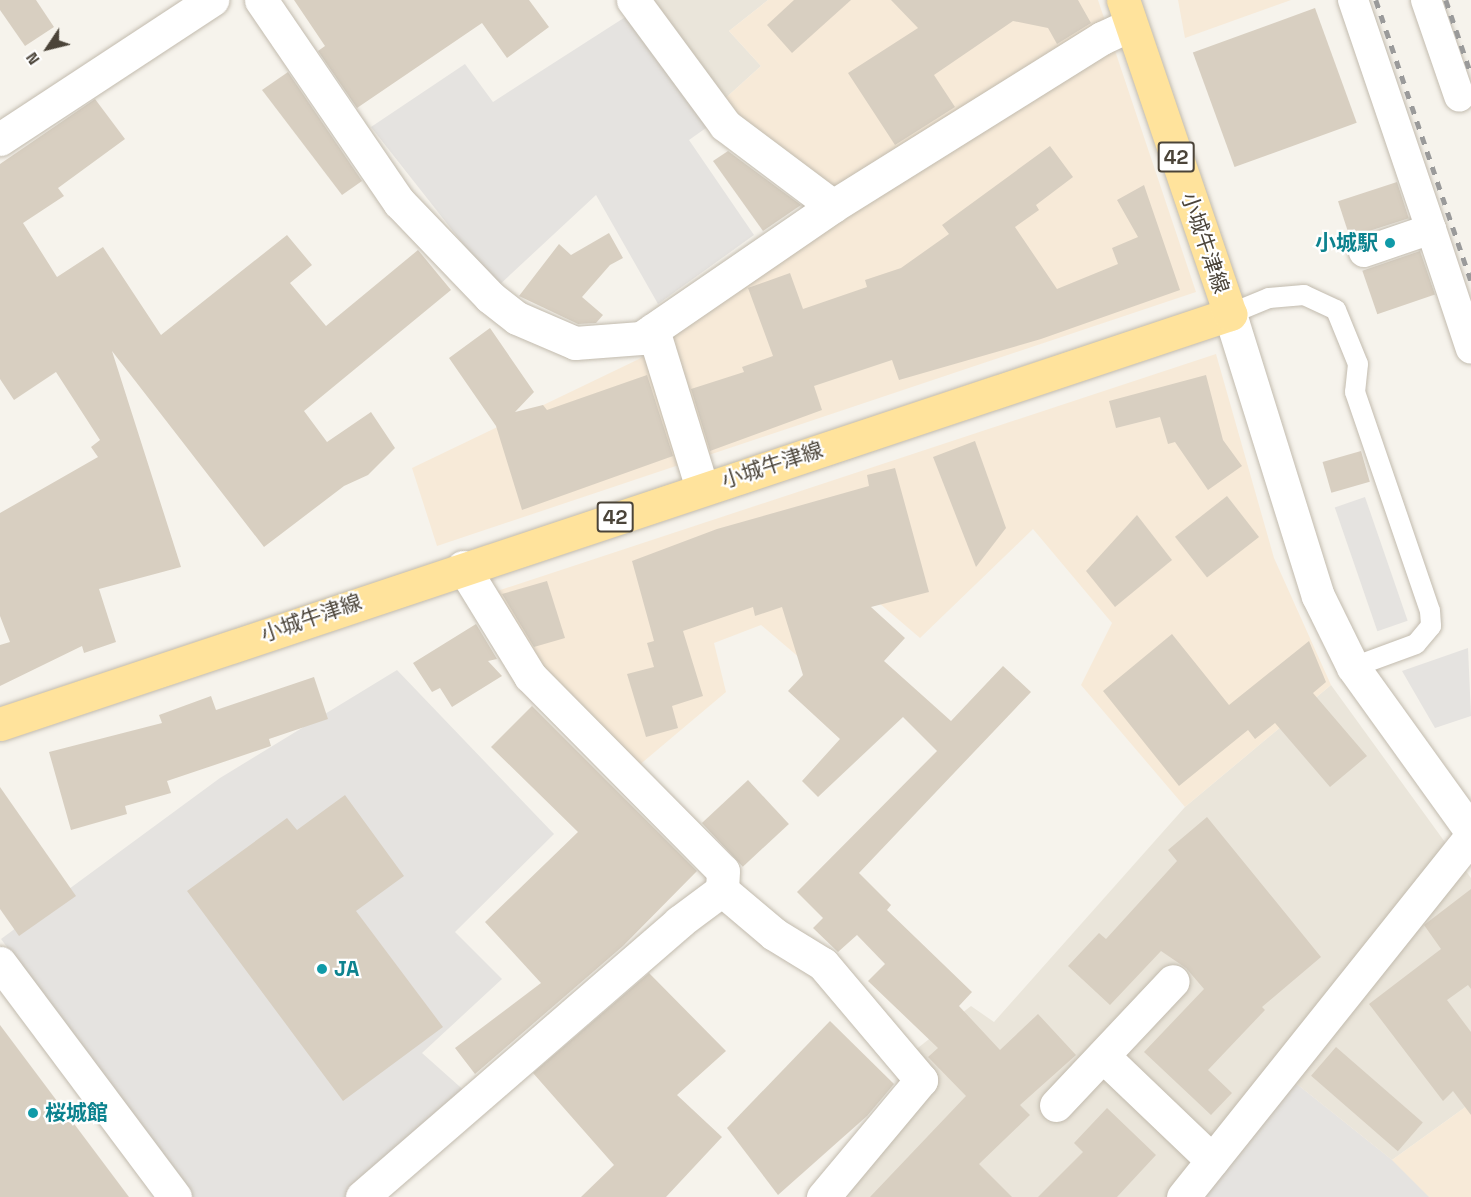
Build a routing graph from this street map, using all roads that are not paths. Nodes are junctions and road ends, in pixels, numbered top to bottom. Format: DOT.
graph roads {
  1 [pos="212,0"];
  2 [pos="261,0"];
  3 [pos="633,0"];
  4 [pos="1335,0"];
  5 [pos="1353,0"];
  6 [pos="1426,0"];
  7 [pos="1126,13"];
  8 [pos="1362,55"];
  9 [pos="1459,96"];
  10 [pos="0,139"];
  11 [pos="833,206"];
  12 [pos="1426,231"];
  13 [pos="1364,252"];
  14 [pos="1230,314"];
  15 [pos="653,330"];
  16 [pos="1471,349"];
  17 [pos="702,488"];
  18 [pos="463,567"];
  19 [pos="1353,667"];
  20 [pos="0,724"];
  21 [pos="1471,831"];
  22 [pos="1471,836"];
  23 [pos="722,890"];
  24 [pos="3,974"];
  25 [pos="1173,981"];
  26 [pos="1103,1056"];
  27 [pos="1056,1105"];
  28 [pos="1212,1160"];
  29 [pos="175,1197"];
  30 [pos="362,1197"];
  31 [pos="823,1197"];
  32 [pos="1183,1197"];
  1 -- 10 [label="street"];
  2 -- 15 [label="street"];
  3 -- 11 [label="street"];
  4 -- 8 [label="street"];
  5 -- 8 [label="street"];
  6 -- 9 [label="street"];
  7 -- 11 [label="street"];
  7 -- 14 [label="main road, 小城牛津線 / 42"];
  8 -- 12 [label="street"];
  11 -- 15 [label="street"];
  12 -- 13 [label="street"];
  12 -- 16 [label="street"];
  14 -- 17 [label="main road, 小城牛津線 / 42"];
  14 -- 19 [label="street"];
  14 -- 19 [label="lane"];
  15 -- 17 [label="street"];
  17 -- 18 [label="main road, 小城牛津線 / 42"];
  18 -- 20 [label="main road, 小城牛津線 / 42"];
  18 -- 23 [label="street"];
  19 -- 21 [label="street"];
  22 -- 28 [label="street"];
  23 -- 30 [label="street"];
  23 -- 31 [label="street"];
  24 -- 29 [label="street"];
  25 -- 26 [label="street"];
  26 -- 27 [label="street"];
  26 -- 28 [label="street"];
  28 -- 32 [label="street"];
}
